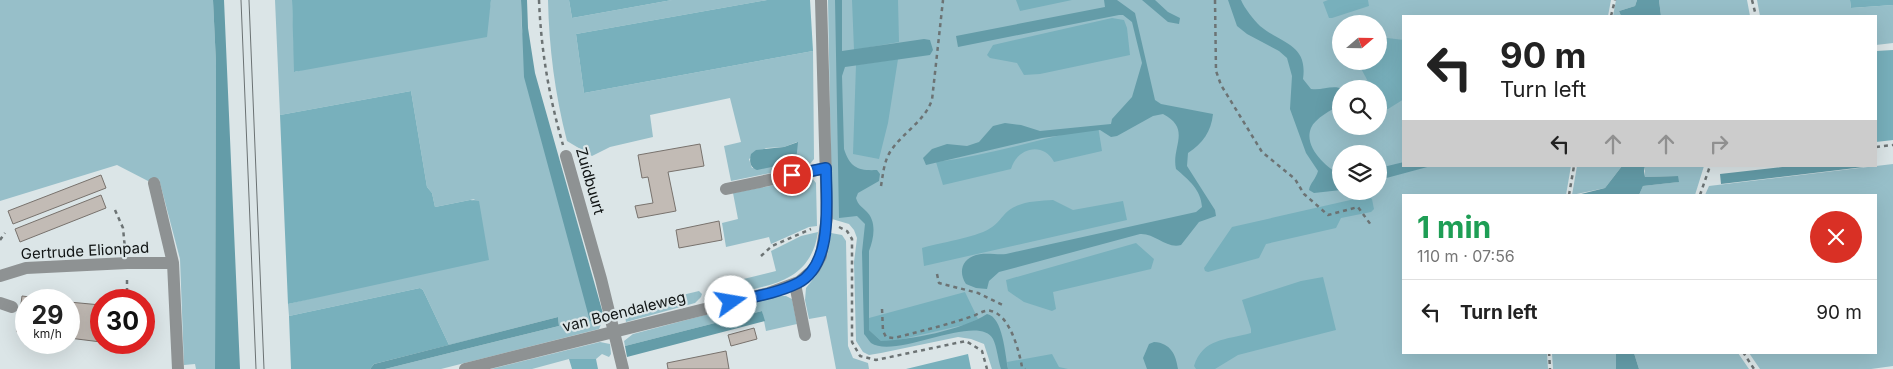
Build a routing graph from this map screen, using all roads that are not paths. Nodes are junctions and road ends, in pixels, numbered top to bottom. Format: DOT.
graph roads {
  1 [pos="821,0"];
  2 [pos="566,156"];
  3 [pos="826,168"];
  4 [pos="154,182"];
  5 [pos="726,189"];
  6 [pos="173,263"];
  7 [pos="0,276"];
  8 [pos="795,284"];
  9 [pos="615,331"];
  10 [pos="805,335"];
  11 [pos="178,369"];
  12 [pos="466,369"];
  13 [pos="624,369"];
  1 -- 3 [label="street, van Boendaleweg"];
  2 -- 9 [label="street, Zuidbuurt"];
  3 -- 5 [label="street"];
  3 -- 8 [label="street, van Boendaleweg"];
  4 -- 6 [label="street, Gertrude Elionpad"];
  6 -- 7 [label="street, Gertrude Elionpad"];
  6 -- 11 [label="street, Gertrude Elionpad"];
  8 -- 9 [label="street, van Boendaleweg"];
  8 -- 10 [label="street"];
  9 -- 12 [label="street, van Boendaleweg"];
  9 -- 13 [label="street, Zuidbuurt"];
}
